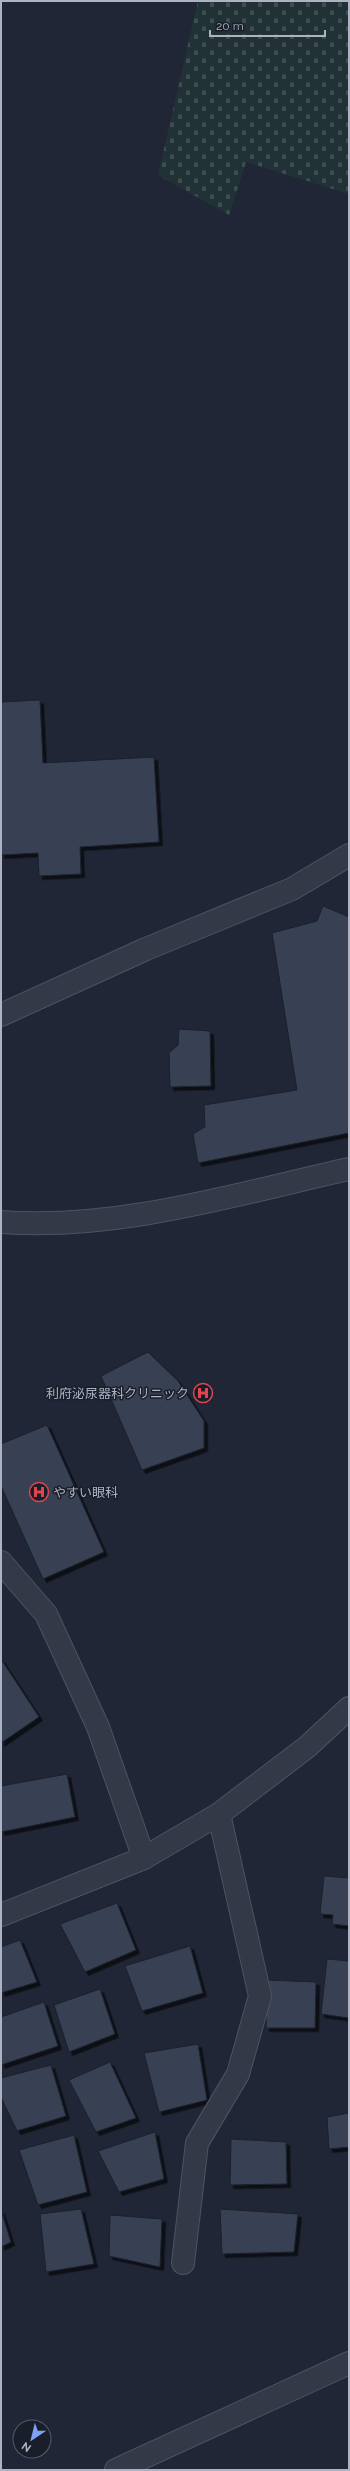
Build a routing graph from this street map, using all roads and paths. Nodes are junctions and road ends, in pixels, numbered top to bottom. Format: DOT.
graph roads {
  1 [pos="349,855"];
  2 [pos="1,1015"];
  3 [pos="349,1170"];
  4 [pos="1,1222"];
  5 [pos="1,1562"];
  6 [pos="349,1708"];
  7 [pos="218,1814"];
  8 [pos="144,1858"];
  9 [pos="1,1915"];
  10 [pos="183,2263"];
  11 [pos="349,2363"];
  12 [pos="116,2470"];
  1 -- 2 [label="street"];
  3 -- 4 [label="street"];
  5 -- 8 [label="street"];
  6 -- 7 [label="street"];
  7 -- 8 [label="street"];
  7 -- 10 [label="street"];
  8 -- 9 [label="street"];
  11 -- 12 [label="street"];
}
